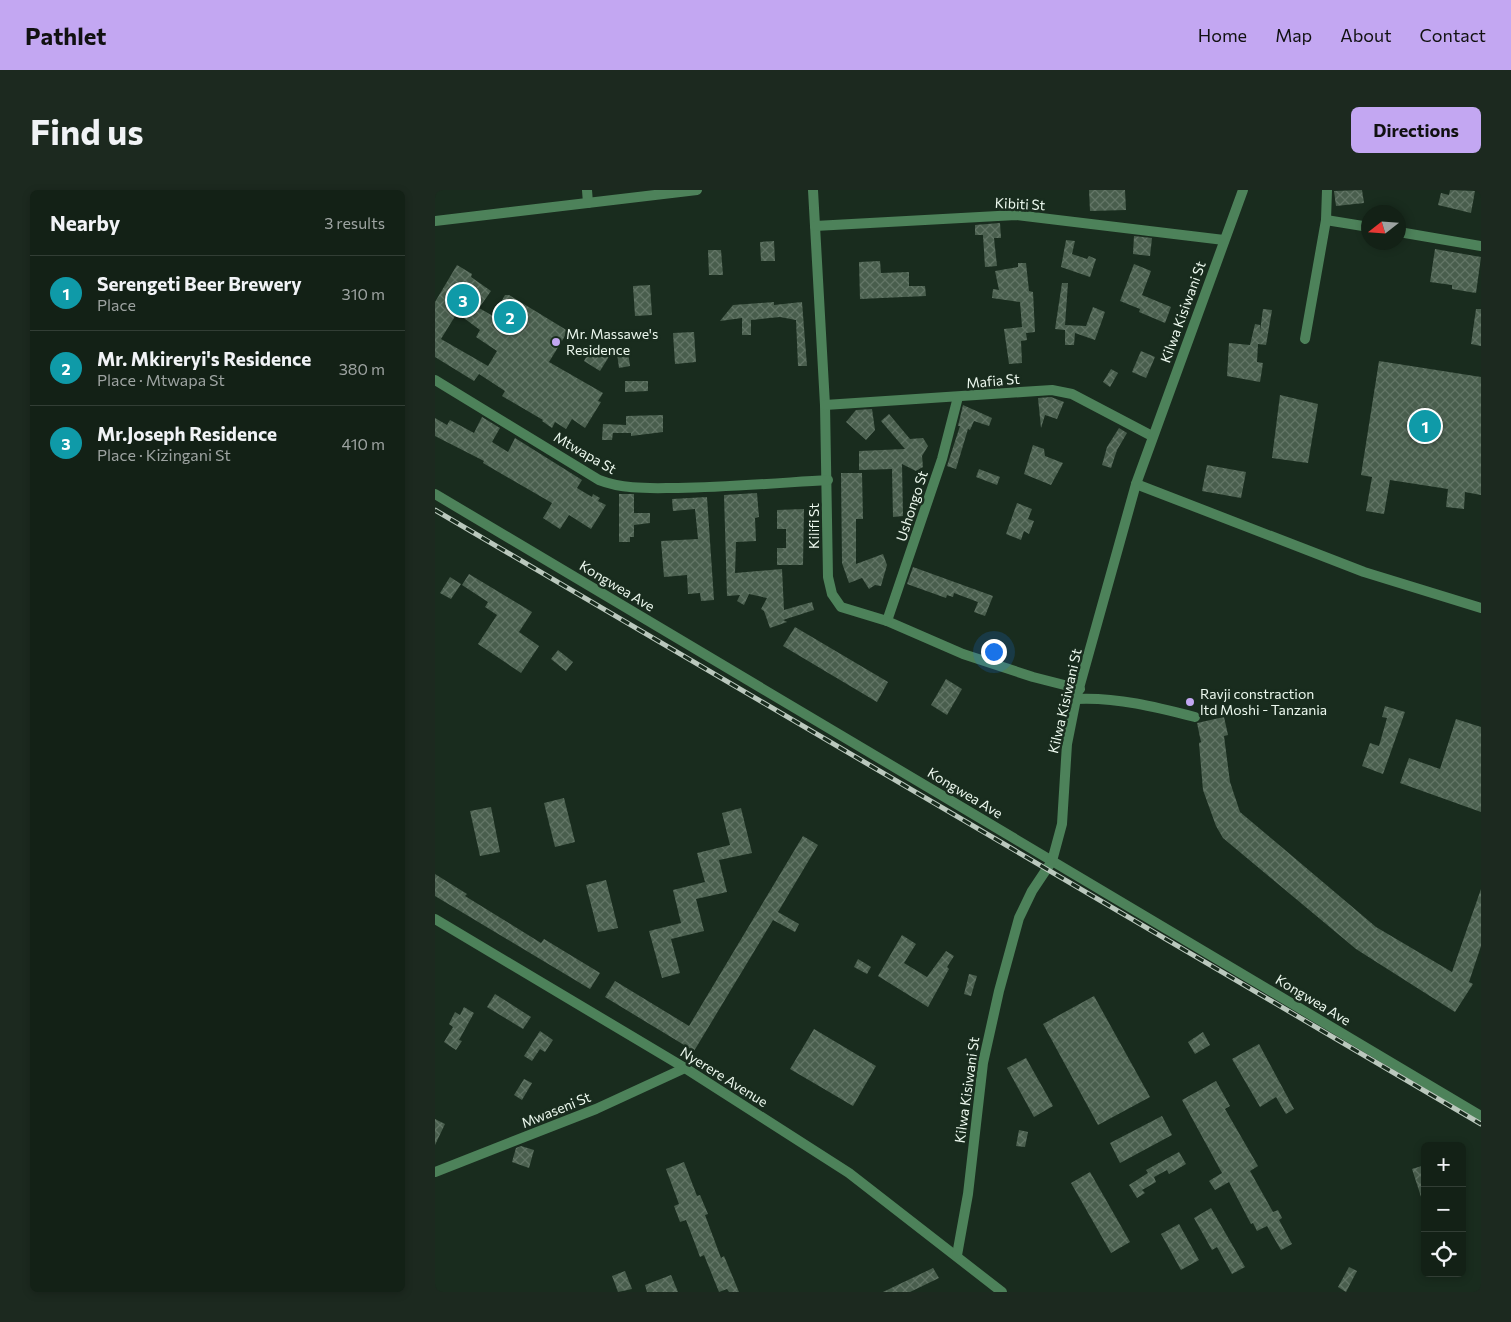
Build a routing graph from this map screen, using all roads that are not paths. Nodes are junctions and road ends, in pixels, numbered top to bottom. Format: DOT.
graph roads {
  1 [pos="587,190"];
  2 [pos="697,190"];
  3 [pos="813,190"];
  4 [pos="1243,190"];
  5 [pos="1327,190"];
  6 [pos="587,203"];
  7 [pos="1326,220"];
  8 [pos="435,221"];
  9 [pos="815,226"];
  10 [pos="1361,226"];
  11 [pos="1406,233"];
  12 [pos="1224,240"];
  13 [pos="1481,246"];
  14 [pos="1305,339"];
  15 [pos="435,380"];
  16 [pos="958,398"];
  17 [pos="825,405"];
  18 [pos="1152,436"];
  19 [pos="828,480"];
  20 [pos="1136,484"];
  21 [pos="435,494"];
  22 [pos="1481,608"];
  23 [pos="887,621"];
  24 [pos="1078,694"];
  25 [pos="1195,717"];
  26 [pos="1052,861"];
  27 [pos="435,919"];
  28 [pos="685,1068"];
  29 [pos="1481,1116"];
  30 [pos="435,1172"];
  31 [pos="957,1255"];
  32 [pos="985,1278"];
  33 [pos="994,1292"];
  34 [pos="1002,1292"];
  1 -- 6 [label="street"];
  2 -- 6 [label="street"];
  3 -- 9 [label="street, Kilifi St"];
  4 -- 12 [label="street, Kilwa Kisiwani St"];
  5 -- 7 [label="street"];
  6 -- 8 [label="street"];
  7 -- 10 [label="street"];
  7 -- 14 [label="street"];
  9 -- 12 [label="street, Kibiti St"];
  9 -- 17 [label="street, Kilifi St"];
  11 -- 13 [label="street"];
  12 -- 18 [label="street, Kilwa Kisiwani St"];
  15 -- 19 [label="street, Mtwapa St"];
  16 -- 17 [label="street, Mafia St"];
  16 -- 18 [label="street, Mafia St"];
  16 -- 23 [label="street, Ushongo St"];
  17 -- 19 [label="street, Kilifi St"];
  18 -- 20 [label="street, Kilwa Kisiwani St"];
  19 -- 23 [label="street, Kilifi St"];
  20 -- 22 [label="street"];
  20 -- 24 [label="street, Kilwa Kisiwani St"];
  21 -- 26 [label="street, Kongwea Ave"];
  23 -- 24 [label="street, Kilifi St"];
  24 -- 25 [label="street, Kilifi St"];
  24 -- 26 [label="street, Kilwa Kisiwani St"];
  26 -- 29 [label="street, Kongwea Ave"];
  26 -- 31 [label="street, Kilwa Kisiwani St"];
  27 -- 28 [label="street, Nyerere Avenue"];
  28 -- 30 [label="street, Mwaseni St"];
  28 -- 31 [label="street, Nyerere Avenue"];
  31 -- 32 [label="street, Nyerere Avenue"];
  32 -- 33 [label="street"];
  32 -- 34 [label="street, Nyerere Avenue"];
}
